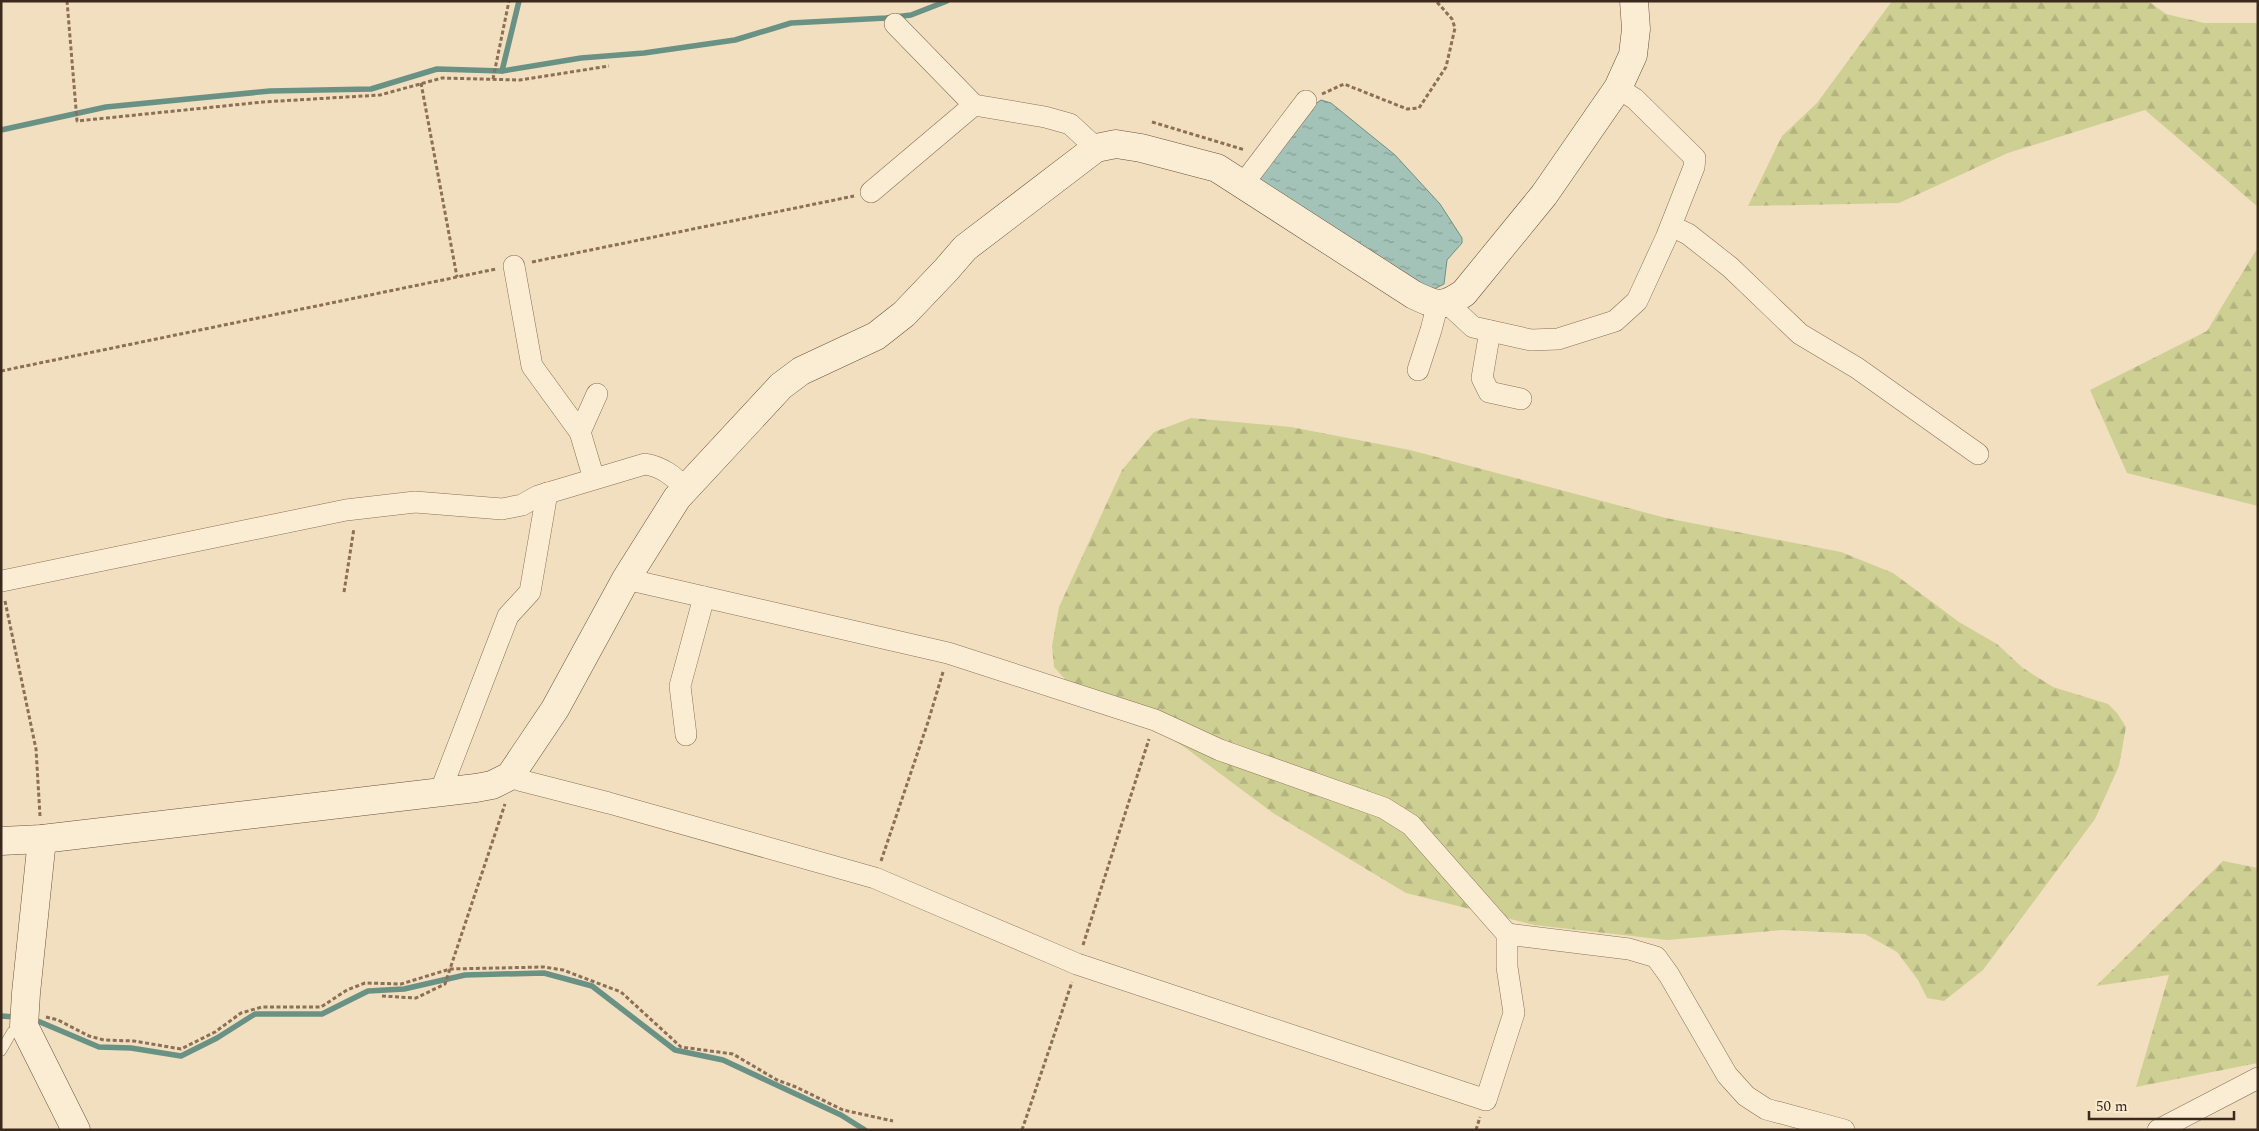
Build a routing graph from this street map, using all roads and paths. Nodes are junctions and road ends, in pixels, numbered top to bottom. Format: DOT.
graph roads {
  1 [pos="67,1"];
  2 [pos="509,1"];
  3 [pos="1436,1"];
  4 [pos="1634,1"];
  5 [pos="895,24"];
  6 [pos="609,66"];
  7 [pos="493,79"];
  8 [pos="421,83"];
  9 [pos="1618,88"];
  10 [pos="1305,102"];
  11 [pos="974,105"];
  12 [pos="1152,122"];
  13 [pos="1096,148"];
  14 [pos="1265,156"];
  15 [pos="1243,184"];
  16 [pos="872,192"];
  17 [pos="1671,226"];
  18 [pos="514,266"];
  19 [pos="457,277"];
  20 [pos="1443,304"];
  21 [pos="1490,331"];
  22 [pos="1418,370"];
  23 [pos="1,371"];
  24 [pos="597,394"];
  25 [pos="1521,399"];
  26 [pos="580,432"];
  27 [pos="1978,454"];
  28 [pos="594,479"];
  29 [pos="686,488"];
  30 [pos="547,493"];
  31 [pos="357,508"];
  32 [pos="626,580"];
  33 [pos="2,581"];
  34 [pos="344,592"];
  35 [pos="704,597"];
  36 [pos="948,653"];
  37 [pos="1155,720"];
  38 [pos="686,735"];
  39 [pos="506,778"];
  40 [pos="444,791"];
  41 [pos="42,839"];
  42 [pos="1,841"];
  43 [pos="875,878"];
  44 [pos="1506,934"];
  45 [pos="1077,964"];
  46 [pos="450,969"];
  47 [pos="382,996"];
  48 [pos="26,1022"];
  49 [pos="1,1050"];
  50 [pos="2258,1078"];
  51 [pos="893,1121"];
  52 [pos="72,1128"];
  53 [pos="1022,1130"];
  54 [pos="1844,1130"];
  55 [pos="2158,1130"];
  1 -- 8 [label="path"];
  2 -- 7 [label="path"];
  3 -- 10 [label="path"];
  4 -- 9 [label="street"];
  5 -- 11 [label="street"];
  6 -- 7 [label="path"];
  7 -- 8 [label="path"];
  8 -- 19 [label="path"];
  9 -- 17 [label="street"];
  9 -- 20 [label="street"];
  10 -- 14 [label="street"];
  11 -- 13 [label="street"];
  11 -- 16 [label="street"];
  12 -- 14 [label="path"];
  13 -- 15 [label="street"];
  13 -- 29 [label="street"];
  14 -- 15 [label="street"];
  15 -- 20 [label="street"];
  16 -- 18 [label="path"];
  17 -- 21 [label="street"];
  17 -- 27 [label="street"];
  18 -- 19 [label="path"];
  18 -- 26 [label="street"];
  19 -- 23 [label="path"];
  20 -- 21 [label="street"];
  20 -- 22 [label="street"];
  21 -- 25 [label="street"];
  24 -- 26 [label="street"];
  26 -- 28 [label="street"];
  28 -- 29 [label="street"];
  28 -- 30 [label="street"];
  29 -- 32 [label="street"];
  30 -- 31 [label="street"];
  30 -- 40 [label="street"];
  31 -- 33 [label="street"];
  31 -- 34 [label="path"];
  32 -- 35 [label="street"];
  32 -- 39 [label="street"];
  33 -- 41 [label="path"];
  35 -- 36 [label="street"];
  35 -- 38 [label="street"];
  36 -- 37 [label="street"];
  36 -- 43 [label="path"];
  37 -- 44 [label="street"];
  37 -- 45 [label="path"];
  39 -- 40 [label="street"];
  39 -- 43 [label="street"];
  39 -- 46 [label="path"];
  40 -- 41 [label="street"];
  41 -- 42 [label="street"];
  41 -- 48 [label="street"];
  43 -- 45 [label="street"];
  44 -- 45 [label="street"];
  44 -- 54 [label="street"];
  45 -- 53 [label="path"];
  46 -- 47 [label="path"];
  46 -- 48 [label="path"];
  46 -- 51 [label="path"];
  48 -- 49 [label="lane"];
  48 -- 52 [label="street"];
  50 -- 55 [label="street"];
}
